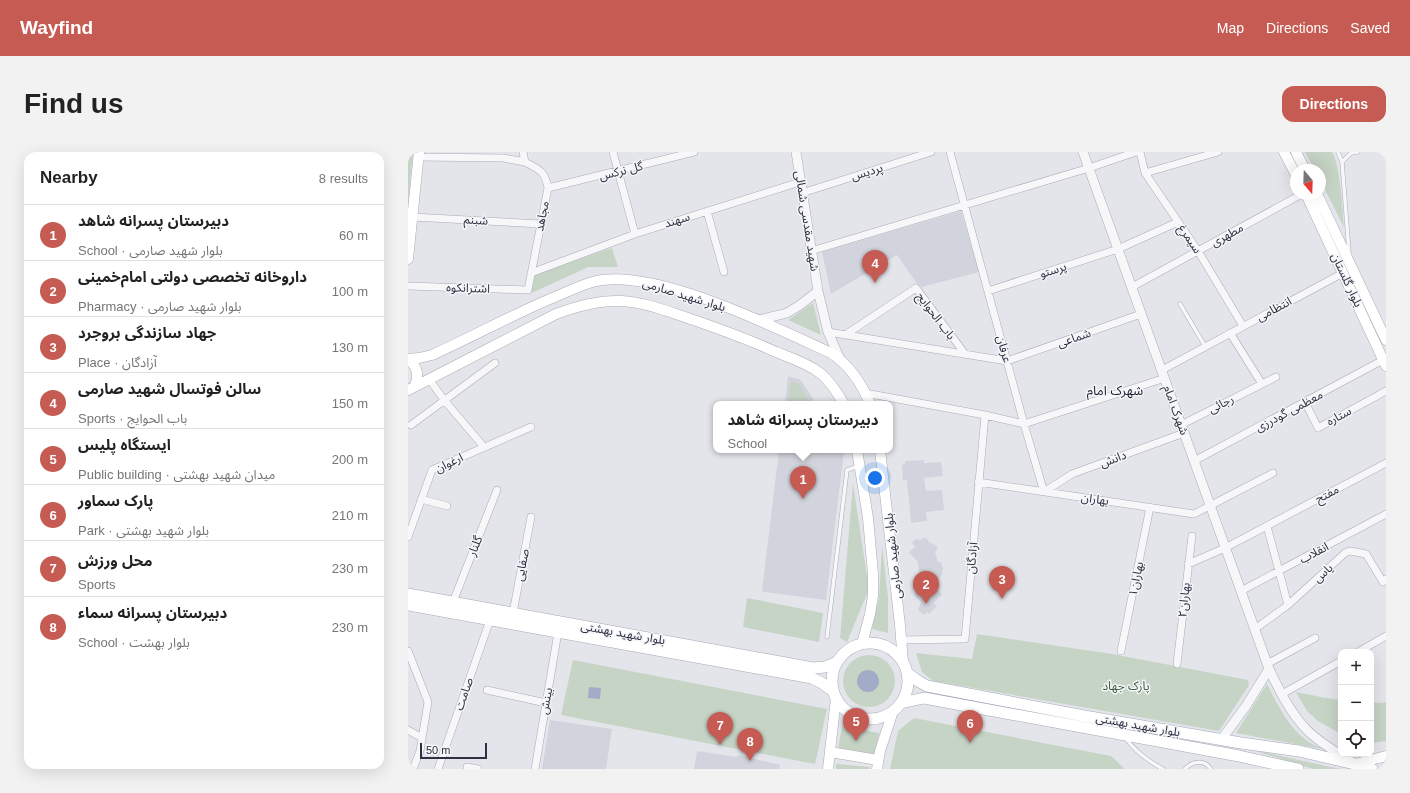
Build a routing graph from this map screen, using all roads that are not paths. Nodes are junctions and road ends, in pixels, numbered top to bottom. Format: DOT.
graph roads {
  1 [pos="523,152"];
  2 [pos="614,152"];
  3 [pos="694,152"];
  4 [pos="796,152"];
  5 [pos="931,152"];
  6 [pos="950,152"];
  7 [pos="1083,152"];
  8 [pos="1136,152"];
  9 [pos="1140,152"];
  10 [pos="1218,152"];
  11 [pos="1284,152"];
  12 [pos="1296,152"];
  13 [pos="1338,152"];
  14 [pos="1358,152"];
  15 [pos="419,155"];
  16 [pos="504,155"];
  17 [pos="525,162"];
  18 [pos="1342,162"];
  19 [pos="1290,164"];
  20 [pos="1302,164"];
  21 [pos="1089,168"];
  22 [pos="619,171"];
  23 [pos="1145,173"];
  24 [pos="800,182"];
  25 [pos="548,188"];
  26 [pos="802,193"];
  27 [pos="1291,200"];
  28 [pos="1309,200"];
  29 [pos="1320,200"];
  30 [pos="964,205"];
  31 [pos="707,211"];
  32 [pos="412,217"];
  33 [pos="1178,222"];
  34 [pos="541,224"];
  35 [pos="635,234"];
  36 [pos="1118,249"];
  37 [pos="811,251"];
  38 [pos="1198,251"];
  39 [pos="408,259"];
  40 [pos="1349,261"];
  41 [pos="724,272"];
  42 [pos="531,273"];
  43 [pos="1343,273"];
  44 [pos="408,286"];
  45 [pos="1132,287"];
  46 [pos="528,290"];
  47 [pos="818,291"];
  48 [pos="988,291"];
  49 [pos="1180,304"];
  50 [pos="1141,314"];
  51 [pos="759,320"];
  52 [pos="1243,326"];
  53 [pos="828,332"];
  54 [pos="1230,333"];
  55 [pos="845,335"];
  56 [pos="1386,340"];
  57 [pos="1205,346"];
  58 [pos="965,354"];
  59 [pos="408,359"];
  60 [pos="840,359"];
  61 [pos="1007,361"];
  62 [pos="495,363"];
  63 [pos="1385,363"];
  64 [pos="1163,374"];
  65 [pos="1276,377"];
  66 [pos="429,379"];
  67 [pos="1262,384"];
  68 [pos="412,388"];
  69 [pos="1386,391"];
  70 [pos="865,394"];
  71 [pos="444,400"];
  72 [pos="842,401"];
  73 [pos="868,401"];
  74 [pos="1305,402"];
  75 [pos="984,415"];
  76 [pos="1024,424"];
  77 [pos="411,425"];
  78 [pos="531,427"];
  79 [pos="1183,429"];
  80 [pos="484,447"];
  81 [pos="858,453"];
  82 [pos="880,453"];
  83 [pos="1194,461"];
  84 [pos="1386,463"];
  85 [pos="860,466"];
  86 [pos="1273,474"];
  87 [pos="978,482"];
  88 [pos="497,490"];
  89 [pos="1044,492"];
  90 [pos="421,499"];
  91 [pos="1210,505"];
  92 [pos="447,506"];
  93 [pos="1150,507"];
  94 [pos="1386,514"];
  95 [pos="531,517"];
  96 [pos="1267,526"];
  97 [pos="1192,536"];
  98 [pos="408,537"];
  99 [pos="1225,548"];
  100 [pos="1188,564"];
  101 [pos="1279,571"];
  102 [pos="1386,579"];
  103 [pos="1241,591"];
  104 [pos="408,594"];
  105 [pos="453,602"];
  106 [pos="408,605"];
  107 [pos="1288,605"];
  108 [pos="513,613"];
  109 [pos="490,620"];
  110 [pos="1255,629"];
  111 [pos="558,632"];
  112 [pos="1386,636"];
  113 [pos="827,637"];
  114 [pos="1315,638"];
  115 [pos="901,640"];
  116 [pos="862,644"];
  117 [pos="1363,649"];
  118 [pos="408,651"];
  119 [pos="1121,651"];
  120 [pos="837,662"];
  121 [pos="903,662"];
  122 [pos="1338,663"];
  123 [pos="1177,664"];
  124 [pos="1268,667"];
  125 [pos="907,673"];
  126 [pos="487,690"];
  127 [pos="1282,694"];
  128 [pos="835,695"];
  129 [pos="546,703"];
  130 [pos="901,703"];
  131 [pos="893,712"];
  132 [pos="408,730"];
  133 [pos="1124,735"];
  134 [pos="422,738"];
  135 [pos="1221,740"];
  136 [pos="830,752"];
  137 [pos="1386,756"];
  138 [pos="878,764"];
  139 [pos="1355,764"];
  140 [pos="467,767"];
  141 [pos="413,769"];
  142 [pos="438,769"];
  143 [pos="478,769"];
  144 [pos="535,769"];
  145 [pos="828,769"];
  146 [pos="1163,769"];
  147 [pos="1185,769"];
  148 [pos="1211,769"];
  149 [pos="1298,769"];
  150 [pos="1372,769"];
  1 -- 17 [label="street"];
  2 -- 22 [label="street"];
  3 -- 22 [label="street, گل نرکس"];
  4 -- 24 [label="street, شهید مقدسی شمالی"];
  5 -- 26 [label="street, پردیس"];
  6 -- 30 [label="street, عرفان"];
  7 -- 21 [label="street, شهرک امام"];
  8 -- 21 [label="street"];
  9 -- 23 [label="street, سیمرغ"];
  10 -- 23 [label="street"];
  11 -- 19 [label="main road"];
  12 -- 20 [label="main road"];
  13 -- 18 [label="lane"];
  14 -- 18 [label="lane"];
  15 -- 16 [label="street"];
  15 -- 32 [label="main road"];
  16 -- 17 [label="street"];
  17 -- 25 [label="street, مجاهد"];
  18 -- 40 [label="lane"];
  21 -- 30 [label="street"];
  21 -- 36 [label="street, شهرک امام"];
  22 -- 25 [label="street, گل نرکس"];
  22 -- 35 [label="street"];
  23 -- 33 [label="street, سیمرغ"];
  24 -- 26 [label="street, شهید مقدسی شمالی"];
  24 -- 31 [label="street, سهند"];
  25 -- 34 [label="street, مجاهد"];
  26 -- 37 [label="street, شهید مقدسی شمالی"];
  27 -- 38 [label="street, مطهری"];
  28 -- 43 [label="main road, بلوار گلستان"];
  29 -- 40 [label="main road, بلوار گلستان"];
  30 -- 37 [label="street"];
  30 -- 48 [label="street, عرفان"];
  31 -- 35 [label="street, سهند"];
  31 -- 41 [label="street"];
  32 -- 34 [label="street, شبنم"];
  32 -- 39 [label="main road"];
  33 -- 36 [label="street, پرستو"];
  33 -- 38 [label="street, سیمرغ"];
  34 -- 42 [label="street, مجاهد"];
  35 -- 42 [label="street, سهند"];
  36 -- 45 [label="street, شهرک امام"];
  36 -- 48 [label="street, پرستو"];
  37 -- 47 [label="street, شهید مقدسی شمالی"];
  38 -- 45 [label="street, مطهری"];
  38 -- 52 [label="street, سیمرغ"];
  40 -- 56 [label="main road, بلوار گلستان"];
  42 -- 46 [label="street, مجاهد"];
  43 -- 52 [label="street, انتظامی"];
  43 -- 63 [label="main road, بلوار گلستان"];
  44 -- 46 [label="street, اشترانکوه"];
  45 -- 50 [label="street, شهرک امام"];
  47 -- 51 [label="street"];
  47 -- 53 [label="street, شهید مقدسی شمالی"];
  48 -- 61 [label="street, عرفان"];
  49 -- 57 [label="lane"];
  50 -- 61 [label="street, شماعی"];
  50 -- 64 [label="street, شهرک امام"];
  51 -- 59 [label="main road, بلوار شهید صارمی"];
  51 -- 60 [label="main road, بلوار شهید صارمی"];
  52 -- 54 [label="street, انتظامی"];
  53 -- 55 [label="street, باب الحوایج"];
  53 -- 60 [label="street, شهید مقدسی شمالی"];
  54 -- 57 [label="street, انتظامی"];
  54 -- 67 [label="street"];
  55 -- 58 [label="street, باب الحوایج"];
  55 -- 58 [label="street, باب الحوایج"];
  57 -- 64 [label="street, انتظامی"];
  58 -- 61 [label="street, باب الحوایج"];
  59 -- 68 [label="main road"];
  60 -- 70 [label="main road, بلوار شهید صارمی"];
  61 -- 76 [label="street, عرفان"];
  62 -- 71 [label="street"];
  63 -- 74 [label="street, معظمی گودرزی"];
  64 -- 76 [label="street"];
  64 -- 79 [label="street, شهرک امام"];
  65 -- 67 [label="street, رجائی"];
  66 -- 68 [label="main road, بلوار شهید صارمی"];
  66 -- 71 [label="street"];
  66 -- 72 [label="main road, بلوار شهید صارمی"];
  67 -- 79 [label="street, رجائی"];
  69 -- 74 [label="street, ستاره"];
  70 -- 73 [label="main road, بلوار شهید صارمی"];
  70 -- 75 [label="street"];
  71 -- 77 [label="street"];
  71 -- 80 [label="street"];
  74 -- 83 [label="street, معظمی گودرزی"];
  75 -- 76 [label="street"];
  75 -- 87 [label="street, آزادگان"];
  76 -- 89 [label="street, عرفان"];
  78 -- 80 [label="street, ارغوان"];
  79 -- 83 [label="street, شهرک امام"];
  79 -- 89 [label="street, دانش"];
  80 -- 90 [label="street, ارغوان"];
  81 -- 85 [label="main road, بلوار شهید صارمی"];
  82 -- 115 [label="main road, بلوار شهید صارمی"];
  83 -- 91 [label="street, شهرک امام"];
  84 -- 96 [label="street, مفتح"];
  85 -- 113 [label="lane"];
  85 -- 116 [label="main road, بلوار شهید صارمی"];
  86 -- 91 [label="street, بهاران"];
  87 -- 89 [label="street, بهاران"];
  87 -- 115 [label="street, آزادگان"];
  88 -- 105 [label="street, گلنار"];
  89 -- 93 [label="street, بهاران"];
  90 -- 92 [label="street"];
  90 -- 98 [label="street, ارغوان"];
  91 -- 93 [label="street, بهاران"];
  91 -- 99 [label="street, شهرک امام"];
  93 -- 119 [label="street, بهاران۱"];
  94 -- 101 [label="street, انقلاب"];
  95 -- 108 [label="street, صفایی"];
  96 -- 99 [label="street, مفتح"];
  96 -- 101 [label="street"];
  97 -- 100 [label="street, بهاران۲"];
  99 -- 100 [label="street, مفتح"];
  99 -- 103 [label="street, شهرک امام"];
  100 -- 123 [label="street, بهاران۲"];
  101 -- 103 [label="street, انقلاب"];
  101 -- 107 [label="street"];
  102 -- 107 [label="street, یاس"];
  103 -- 110 [label="street, شهرک امام"];
  104 -- 105 [label="main road, بلوار شهید بهشتی"];
  105 -- 108 [label="main road, بلوار شهید بهشتی"];
  106 -- 109 [label="main road, بلوار شهید بهشتی"];
  107 -- 110 [label="street, یاس"];
  108 -- 120 [label="main road, بلوار شهید بهشتی"];
  109 -- 111 [label="main road, بلوار شهید بهشتی"];
  109 -- 142 [label="street, صامت"];
  110 -- 124 [label="street, شهرک امام"];
  111 -- 128 [label="main road, بلوار شهید بهشتی"];
  111 -- 129 [label="street, بینش"];
  112 -- 117 [label="street"];
  114 -- 124 [label="street"];
  115 -- 121 [label="main road, بلوار شهید صارمی"];
  116 -- 120 [label="main road"];
  116 -- 121 [label="main road"];
  118 -- 134 [label="street"];
  120 -- 128 [label="main road"];
  121 -- 125 [label="main road"];
  122 -- 127 [label="street"];
  124 -- 127 [label="street, شهرک امام"];
  124 -- 135 [label="street"];
  125 -- 130 [label="main road"];
  125 -- 135 [label="main road, بلوار شهید بهشتی"];
  126 -- 129 [label="street"];
  127 -- 139 [label="street, شهرک امام"];
  128 -- 131 [label="main road"];
  128 -- 136 [label="main road"];
  129 -- 144 [label="street, بینش"];
  130 -- 131 [label="main road"];
  130 -- 133 [label="main road, بلوار شهید بهشتی"];
  131 -- 138 [label="main road"];
  132 -- 134 [label="street"];
  133 -- 146 [label="lane"];
  133 -- 149 [label="main road, بلوار شهید بهشتی"];
  134 -- 141 [label="street"];
  135 -- 139 [label="main road, بلوار شهید بهشتی"];
  136 -- 138 [label="main road"];
  136 -- 145 [label="main road"];
  137 -- 139 [label="main road"];
  139 -- 150 [label="main road, بلوار شهید بهشتی"];
  140 -- 143 [label="street"];
  147 -- 148 [label="lane"];
}
